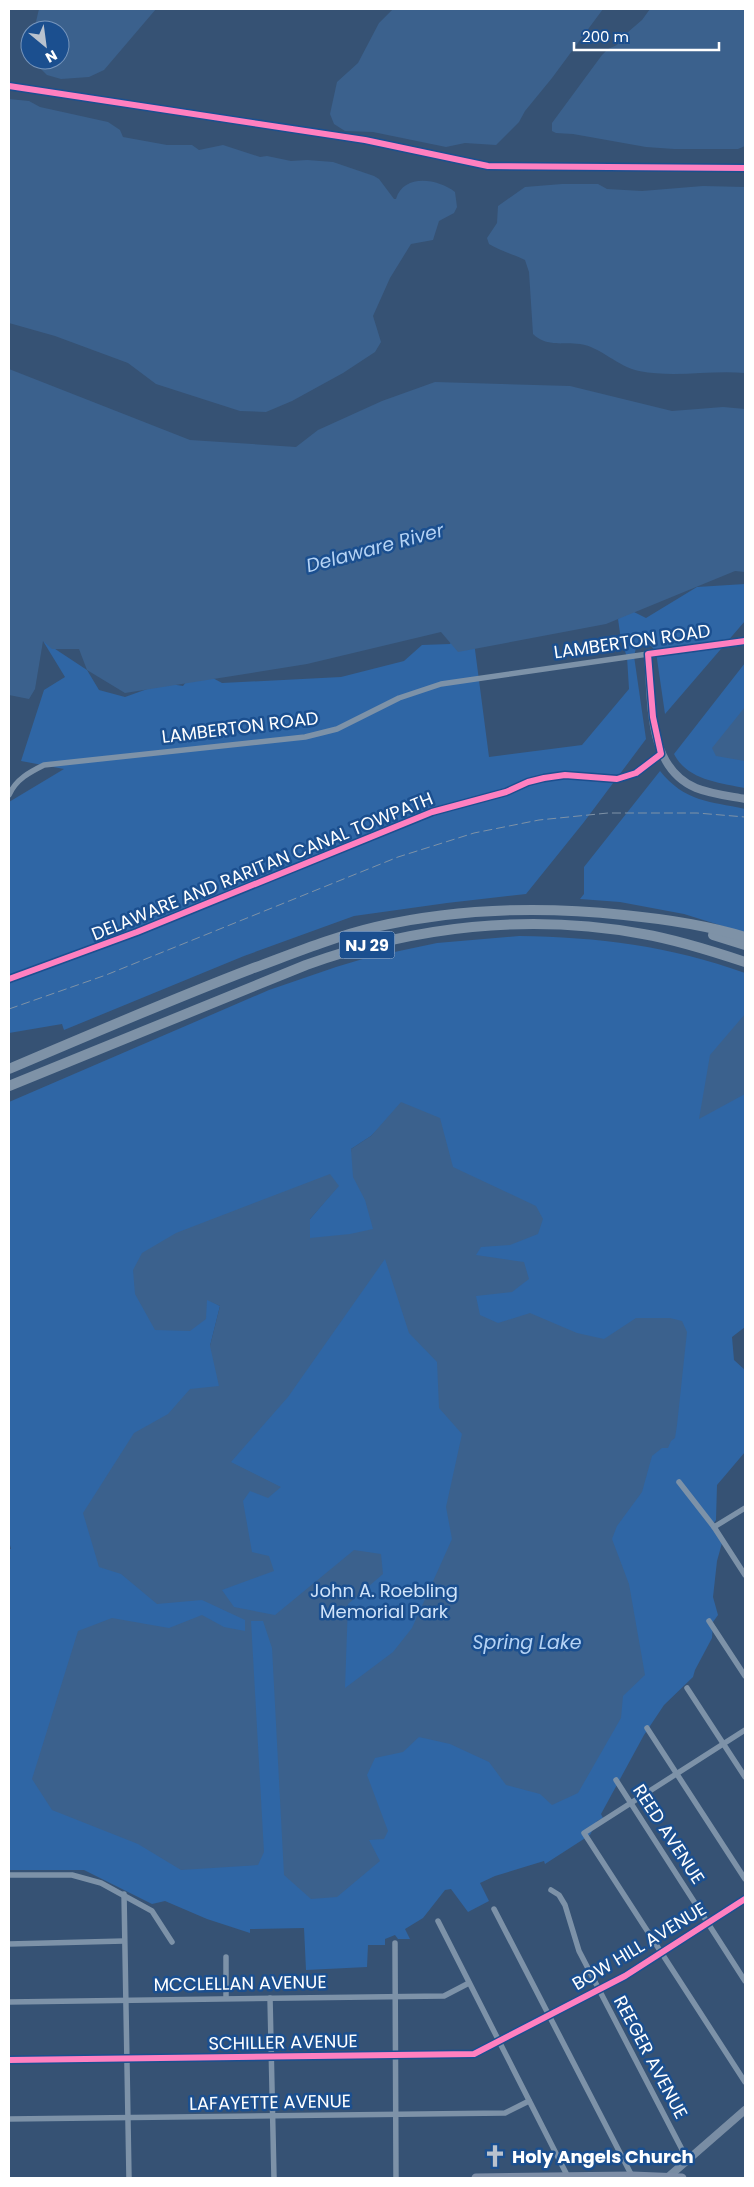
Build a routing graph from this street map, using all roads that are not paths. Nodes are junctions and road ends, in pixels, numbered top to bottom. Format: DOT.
graph roads {
  1 [pos="9,86"];
  2 [pos="745,168"];
  3 [pos="745,641"];
  4 [pos="648,654"];
  5 [pos="9,794"];
  6 [pos="745,799"];
  7 [pos="602,912"];
  8 [pos="745,937"];
  9 [pos="745,945"];
  10 [pos="745,962"];
  11 [pos="9,1069"];
  12 [pos="9,1086"];
  13 [pos="679,1482"];
  14 [pos="745,1508"];
  15 [pos="714,1527"];
  16 [pos="745,1575"];
  17 [pos="710,1621"];
  18 [pos="745,1676"];
  19 [pos="687,1688"];
  20 [pos="647,1728"];
  21 [pos="745,1730"];
  22 [pos="723,1744"];
  23 [pos="677,1774"];
  24 [pos="745,1778"];
  25 [pos="616,1780"];
  26 [pos="631,1803"];
  27 [pos="9,1875"];
  28 [pos="745,1879"];
  29 [pos="552,1890"];
  30 [pos="124,1894"];
  31 [pos="745,1899"];
  32 [pos="494,1909"];
  33 [pos="438,1922"];
  34 [pos="708,1923"];
  35 [pos="124,1941"];
  36 [pos="172,1942"];
  37 [pos="395,1943"];
  38 [pos="9,1944"];
  39 [pos="662,1953"];
  40 [pos="226,1957"];
  41 [pos="745,1981"];
  42 [pos="469,1983"];
  43 [pos="599,1990"];
  44 [pos="395,1996"];
  45 [pos="226,1998"];
  46 [pos="270,1998"];
  47 [pos="127,1999"];
  48 [pos="9,2002"];
  49 [pos="548,2016"];
  50 [pos="499,2042"];
  51 [pos="270,2056"];
  52 [pos="396,2056"];
  53 [pos="128,2059"];
  54 [pos="9,2060"];
  55 [pos="745,2082"];
  56 [pos="529,2100"];
  57 [pos="744,2113"];
  58 [pos="397,2115"];
  59 [pos="273,2116"];
  60 [pos="129,2118"];
  61 [pos="9,2119"];
  62 [pos="687,2158"];
  63 [pos="632,2176"];
  64 [pos="568,2177"];
  65 [pos="667,2177"];
  66 [pos="129,2178"];
  67 [pos="274,2178"];
  68 [pos="396,2178"];
  69 [pos="476,2178"];
  70 [pos="682,2178"];
  1 -- 2 [label="street"];
  3 -- 4 [label="street, LAMBERTON ROAD"];
  4 -- 5 [label="street, LAMBERTON ROAD"];
  4 -- 6 [label="street"];
  7 -- 8 [label="highway"];
  7 -- 9 [label="highway, NJ 29"];
  7 -- 11 [label="highway, NJ 29"];
  10 -- 12 [label="highway, NJ 29"];
  13 -- 15 [label="street"];
  14 -- 15 [label="street"];
  15 -- 16 [label="street"];
  17 -- 18 [label="street"];
  19 -- 22 [label="street"];
  20 -- 23 [label="street"];
  21 -- 22 [label="street"];
  22 -- 23 [label="street"];
  22 -- 24 [label="street"];
  23 -- 26 [label="street"];
  23 -- 28 [label="street"];
  25 -- 26 [label="street, REED AVENUE"];
  26 -- 34 [label="street, REED AVENUE"];
  26 -- 39 [label="street"];
  27 -- 30 [label="street"];
  29 -- 43 [label="street, REEGER AVENUE"];
  30 -- 35 [label="street"];
  30 -- 36 [label="street"];
  31 -- 34 [label="street, BOW HILL AVENUE"];
  32 -- 49 [label="street"];
  33 -- 42 [label="street"];
  34 -- 39 [label="street, BOW HILL AVENUE"];
  34 -- 41 [label="street, REED AVENUE"];
  35 -- 38 [label="street"];
  35 -- 47 [label="street"];
  37 -- 44 [label="street"];
  39 -- 43 [label="street, BOW HILL AVENUE"];
  39 -- 55 [label="street"];
  40 -- 45 [label="street"];
  42 -- 44 [label="street, MCCLELLAN AVENUE"];
  42 -- 50 [label="street"];
  43 -- 49 [label="street, BOW HILL AVENUE"];
  43 -- 62 [label="street, REEGER AVENUE"];
  44 -- 46 [label="street, MCCLELLAN AVENUE"];
  44 -- 52 [label="street"];
  45 -- 46 [label="street, MCCLELLAN AVENUE"];
  45 -- 47 [label="street, MCCLELLAN AVENUE"];
  46 -- 51 [label="street"];
  47 -- 48 [label="street, MCCLELLAN AVENUE"];
  47 -- 53 [label="street"];
  49 -- 50 [label="street, SCHILLER AVENUE"];
  49 -- 63 [label="street"];
  50 -- 52 [label="street, SCHILLER AVENUE"];
  50 -- 56 [label="street"];
  51 -- 52 [label="street, SCHILLER AVENUE"];
  51 -- 53 [label="street, SCHILLER AVENUE"];
  51 -- 59 [label="street"];
  52 -- 58 [label="street"];
  53 -- 54 [label="street, SCHILLER AVENUE"];
  53 -- 60 [label="street"];
  56 -- 58 [label="street, LAFAYETTE AVENUE"];
  56 -- 64 [label="street"];
  57 -- 62 [label="street"];
  58 -- 59 [label="street, LAFAYETTE AVENUE"];
  58 -- 68 [label="street"];
  59 -- 60 [label="street, LAFAYETTE AVENUE"];
  59 -- 67 [label="street"];
  60 -- 61 [label="street, LAFAYETTE AVENUE"];
  60 -- 66 [label="street"];
  62 -- 65 [label="street"];
  63 -- 64 [label="main road"];
  63 -- 65 [label="main road"];
  64 -- 69 [label="main road"];
  65 -- 70 [label="main road"];
}
